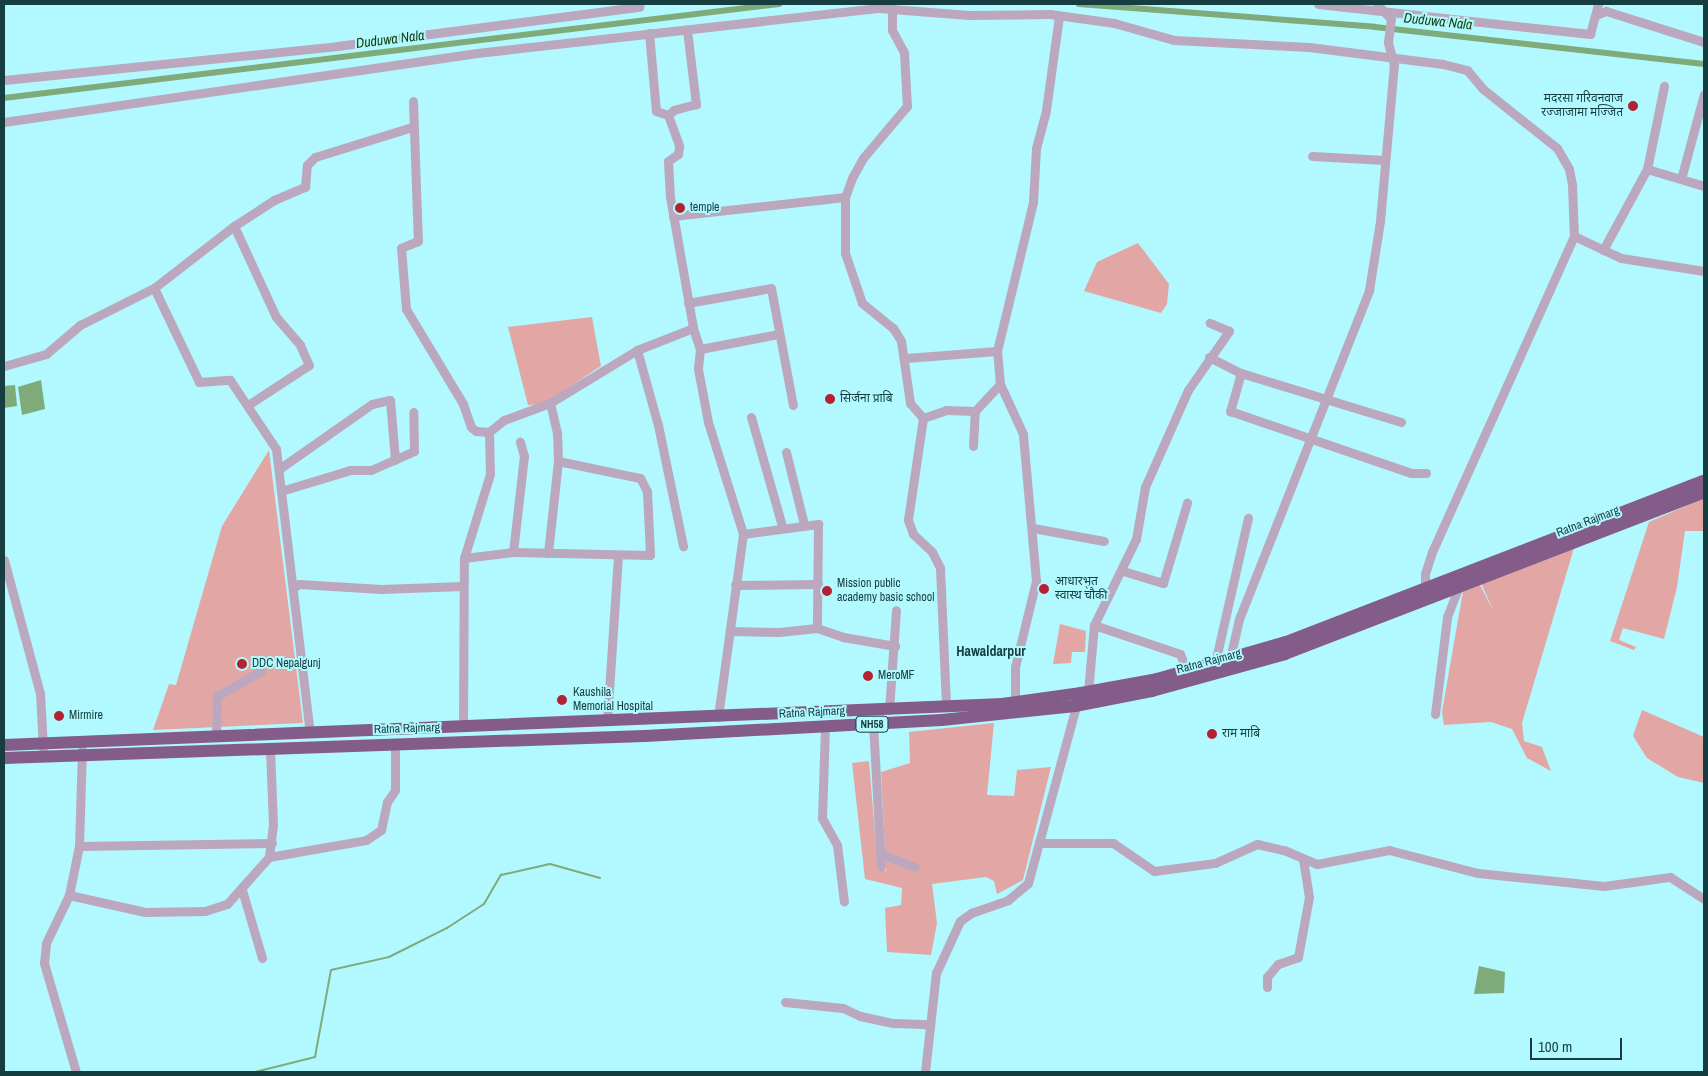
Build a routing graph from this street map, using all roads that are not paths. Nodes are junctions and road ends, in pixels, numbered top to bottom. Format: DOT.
graph roads {
  1 [pos="1318,4"];
  2 [pos="1598,4"];
  3 [pos="639,7"];
  4 [pos="1380,7"];
  5 [pos="892,8"];
  6 [pos="944,8"];
  7 [pos="1596,15"];
  8 [pos="1058,16"];
  9 [pos="687,30"];
  10 [pos="649,33"];
  11 [pos="1704,42"];
  12 [pos="1394,57"];
  13 [pos="4,80"];
  14 [pos="1664,86"];
  15 [pos="1704,94"];
  16 [pos="413,101"];
  17 [pos="668,115"];
  18 [pos="4,122"];
  19 [pos="412,127"];
  20 [pos="1312,156"];
  21 [pos="1385,160"];
  22 [pos="1647,168"];
  23 [pos="1681,179"];
  24 [pos="1704,186"];
  25 [pos="845,197"];
  26 [pos="674,216"];
  27 [pos="234,226"];
  28 [pos="1574,236"];
  29 [pos="1603,250"];
  30 [pos="1704,271"];
  31 [pos="154,288"];
  32 [pos="688,304"];
  33 [pos="1210,323"];
  34 [pos="693,328"];
  35 [pos="779,334"];
  36 [pos="700,349"];
  37 [pos="637,350"];
  38 [pos="997,351"];
  39 [pos="906,358"];
  40 [pos="1209,358"];
  41 [pos="4,366"];
  42 [pos="1241,373"];
  43 [pos="1000,384"];
  44 [pos="1326,400"];
  45 [pos="550,403"];
  46 [pos="248,405"];
  47 [pos="792,405"];
  48 [pos="975,410"];
  49 [pos="413,412"];
  50 [pos="751,417"];
  51 [pos="923,418"];
  52 [pos="1401,422"];
  53 [pos="488,432"];
  54 [pos="1311,436"];
  55 [pos="520,442"];
  56 [pos="972,446"];
  57 [pos="786,452"];
  58 [pos="395,460"];
  59 [pos="558,461"];
  60 [pos="279,469"];
  61 [pos="1426,473"];
  62 [pos="1704,481"];
  63 [pos="281,491"];
  64 [pos="1704,492"];
  65 [pos="1187,504"];
  66 [pos="1248,518"];
  67 [pos="804,524"];
  68 [pos="782,526"];
  69 [pos="1032,528"];
  70 [pos="743,534"];
  71 [pos="1104,541"];
  72 [pos="683,546"];
  73 [pos="513,552"];
  74 [pos="548,553"];
  75 [pos="618,556"];
  76 [pos="464,558"];
  77 [pos="4,560"];
  78 [pos="1123,571"];
  79 [pos="818,584"];
  80 [pos="735,585"];
  81 [pos="463,586"];
  82 [pos="1459,586"];
  83 [pos="293,588"];
  84 [pos="1425,588"];
  85 [pos="896,610"];
  86 [pos="1094,624"];
  87 [pos="817,628"];
  88 [pos="730,631"];
  89 [pos="895,646"];
  90 [pos="1230,660"];
  91 [pos="1215,664"];
  92 [pos="261,670"];
  93 [pos="1187,671"];
  94 [pos="1084,693"];
  95 [pos="1015,703"];
  96 [pos="1075,706"];
  97 [pos="946,707"];
  98 [pos="889,710"];
  99 [pos="1435,714"];
  100 [pos="718,717"];
  101 [pos="607,721"];
  102 [pos="873,724"];
  103 [pos="825,726"];
  104 [pos="463,727"];
  105 [pos="310,733"];
  106 [pos="216,737"];
  107 [pos="83,742"];
  108 [pos="395,743"];
  109 [pos="4,745"];
  110 [pos="270,748"];
  111 [pos="43,750"];
  112 [pos="82,756"];
  113 [pos="4,758"];
  114 [pos="272,843"];
  115 [pos="1039,843"];
  116 [pos="79,846"];
  117 [pos="881,854"];
  118 [pos="269,857"];
  119 [pos="1304,860"];
  120 [pos="881,867"];
  121 [pos="915,867"];
  122 [pos="242,890"];
  123 [pos="68,896"];
  124 [pos="1704,899"];
  125 [pos="844,902"];
  126 [pos="262,958"];
  127 [pos="1267,987"];
  128 [pos="784,1002"];
  129 [pos="929,1024"];
  130 [pos="76,1072"];
  131 [pos="925,1072"];
  1 -- 4 [label="street"];
  2 -- 7 [label="street"];
  3 -- 13 [label="street"];
  4 -- 7 [label="street"];
  4 -- 12 [label="street"];
  5 -- 6 [label="street"];
  5 -- 9 [label="street"];
  5 -- 25 [label="street"];
  6 -- 8 [label="street"];
  7 -- 11 [label="street"];
  8 -- 12 [label="street"];
  8 -- 38 [label="street"];
  9 -- 10 [label="street"];
  9 -- 17 [label="street"];
  10 -- 17 [label="street"];
  10 -- 18 [label="street"];
  12 -- 21 [label="street"];
  12 -- 28 [label="street"];
  14 -- 22 [label="street"];
  15 -- 23 [label="street"];
  16 -- 19 [label="street"];
  17 -- 26 [label="street"];
  19 -- 27 [label="street"];
  19 -- 53 [label="street"];
  20 -- 21 [label="street"];
  21 -- 44 [label="street"];
  22 -- 23 [label="street"];
  22 -- 29 [label="street"];
  23 -- 24 [label="street"];
  25 -- 26 [label="street"];
  25 -- 39 [label="street"];
  26 -- 32 [label="street"];
  27 -- 31 [label="street"];
  27 -- 46 [label="street"];
  28 -- 29 [label="street"];
  28 -- 84 [label="street"];
  29 -- 30 [label="street"];
  31 -- 41 [label="street"];
  31 -- 46 [label="street"];
  32 -- 34 [label="street"];
  32 -- 35 [label="street"];
  33 -- 40 [label="street"];
  34 -- 36 [label="street"];
  34 -- 37 [label="street"];
  35 -- 36 [label="street"];
  35 -- 47 [label="street"];
  36 -- 70 [label="street"];
  37 -- 45 [label="street"];
  37 -- 72 [label="street"];
  38 -- 39 [label="street"];
  38 -- 43 [label="street"];
  39 -- 51 [label="street"];
  40 -- 42 [label="street"];
  40 -- 78 [label="street"];
  42 -- 44 [label="street"];
  42 -- 54 [label="street"];
  43 -- 48 [label="street"];
  43 -- 69 [label="street"];
  44 -- 52 [label="street"];
  44 -- 54 [label="street"];
  45 -- 53 [label="street"];
  45 -- 59 [label="street"];
  46 -- 60 [label="street"];
  48 -- 51 [label="street"];
  48 -- 56 [label="street"];
  49 -- 58 [label="street"];
  50 -- 68 [label="street"];
  51 -- 97 [label="street"];
  53 -- 76 [label="street"];
  54 -- 61 [label="street"];
  54 -- 90 [label="street"];
  55 -- 73 [label="street"];
  57 -- 67 [label="street"];
  58 -- 60 [label="street"];
  58 -- 63 [label="street"];
  59 -- 74 [label="street"];
  59 -- 75 [label="street"];
  60 -- 63 [label="street"];
  62 -- 84 [label="highway, Ratna Rajmarg / NH58"];
  63 -- 83 [label="street"];
  64 -- 82 [label="highway, Ratna Rajmarg / NH58"];
  65 -- 78 [label="street"];
  66 -- 91 [label="street"];
  67 -- 68 [label="street"];
  67 -- 79 [label="street"];
  68 -- 70 [label="street"];
  69 -- 71 [label="street"];
  69 -- 95 [label="street"];
  70 -- 80 [label="street"];
  73 -- 74 [label="street"];
  73 -- 76 [label="street"];
  74 -- 75 [label="street"];
  75 -- 101 [label="street"];
  76 -- 81 [label="street"];
  77 -- 111 [label="street"];
  78 -- 86 [label="street"];
  79 -- 80 [label="street"];
  79 -- 87 [label="street"];
  80 -- 88 [label="street"];
  81 -- 83 [label="street"];
  81 -- 104 [label="street"];
  82 -- 96 [label="highway, Ratna Rajmarg / NH58"];
  82 -- 99 [label="street"];
  83 -- 105 [label="street"];
  84 -- 90 [label="highway, Ratna Rajmarg / NH58"];
  85 -- 89 [label="street"];
  86 -- 93 [label="street"];
  86 -- 94 [label="street"];
  87 -- 88 [label="street"];
  87 -- 89 [label="street"];
  88 -- 100 [label="street"];
  89 -- 98 [label="street"];
  90 -- 91 [label="highway, Ratna Rajmarg / NH58"];
  91 -- 93 [label="highway, Ratna Rajmarg / NH58"];
  92 -- 106 [label="street"];
  93 -- 94 [label="highway, Ratna Rajmarg / NH58"];
  94 -- 95 [label="highway, Ratna Rajmarg / NH58"];
  94 -- 96 [label="street"];
  95 -- 97 [label="highway, Ratna Rajmarg / NH58"];
  96 -- 102 [label="highway, Ratna Rajmarg / NH58"];
  96 -- 115 [label="street"];
  97 -- 98 [label="highway, Ratna Rajmarg / NH58"];
  98 -- 100 [label="highway, Ratna Rajmarg / NH58"];
  100 -- 101 [label="highway, Ratna Rajmarg / NH58"];
  101 -- 104 [label="highway, Ratna Rajmarg / NH58"];
  102 -- 103 [label="highway, Ratna Rajmarg / NH58"];
  102 -- 117 [label="street"];
  103 -- 108 [label="highway, Ratna Rajmarg / NH58"];
  103 -- 125 [label="street"];
  104 -- 105 [label="highway, Ratna Rajmarg / NH58"];
  105 -- 106 [label="highway, Ratna Rajmarg / NH58"];
  106 -- 107 [label="highway, Ratna Rajmarg / NH58"];
  107 -- 111 [label="highway, Ratna Rajmarg / NH58"];
  107 -- 112 [label="street"];
  108 -- 110 [label="highway, Ratna Rajmarg / NH58"];
  108 -- 118 [label="street"];
  109 -- 111 [label="highway, Ratna Rajmarg / NH58"];
  110 -- 112 [label="highway, Ratna Rajmarg / NH58"];
  110 -- 114 [label="street"];
  111 -- 112 [label="highway, Ratna Rajmarg / NH58"];
  111 -- 113 [label="highway, Ratna Rajmarg / NH58"];
  112 -- 116 [label="street"];
  114 -- 116 [label="street"];
  114 -- 118 [label="street"];
  115 -- 119 [label="street"];
  115 -- 129 [label="street"];
  116 -- 123 [label="street"];
  117 -- 120 [label="street"];
  117 -- 121 [label="street"];
  118 -- 122 [label="street"];
  119 -- 124 [label="street"];
  119 -- 127 [label="street"];
  122 -- 123 [label="street"];
  122 -- 126 [label="street"];
  123 -- 130 [label="street"];
  128 -- 129 [label="street"];
  129 -- 131 [label="street"];
}
